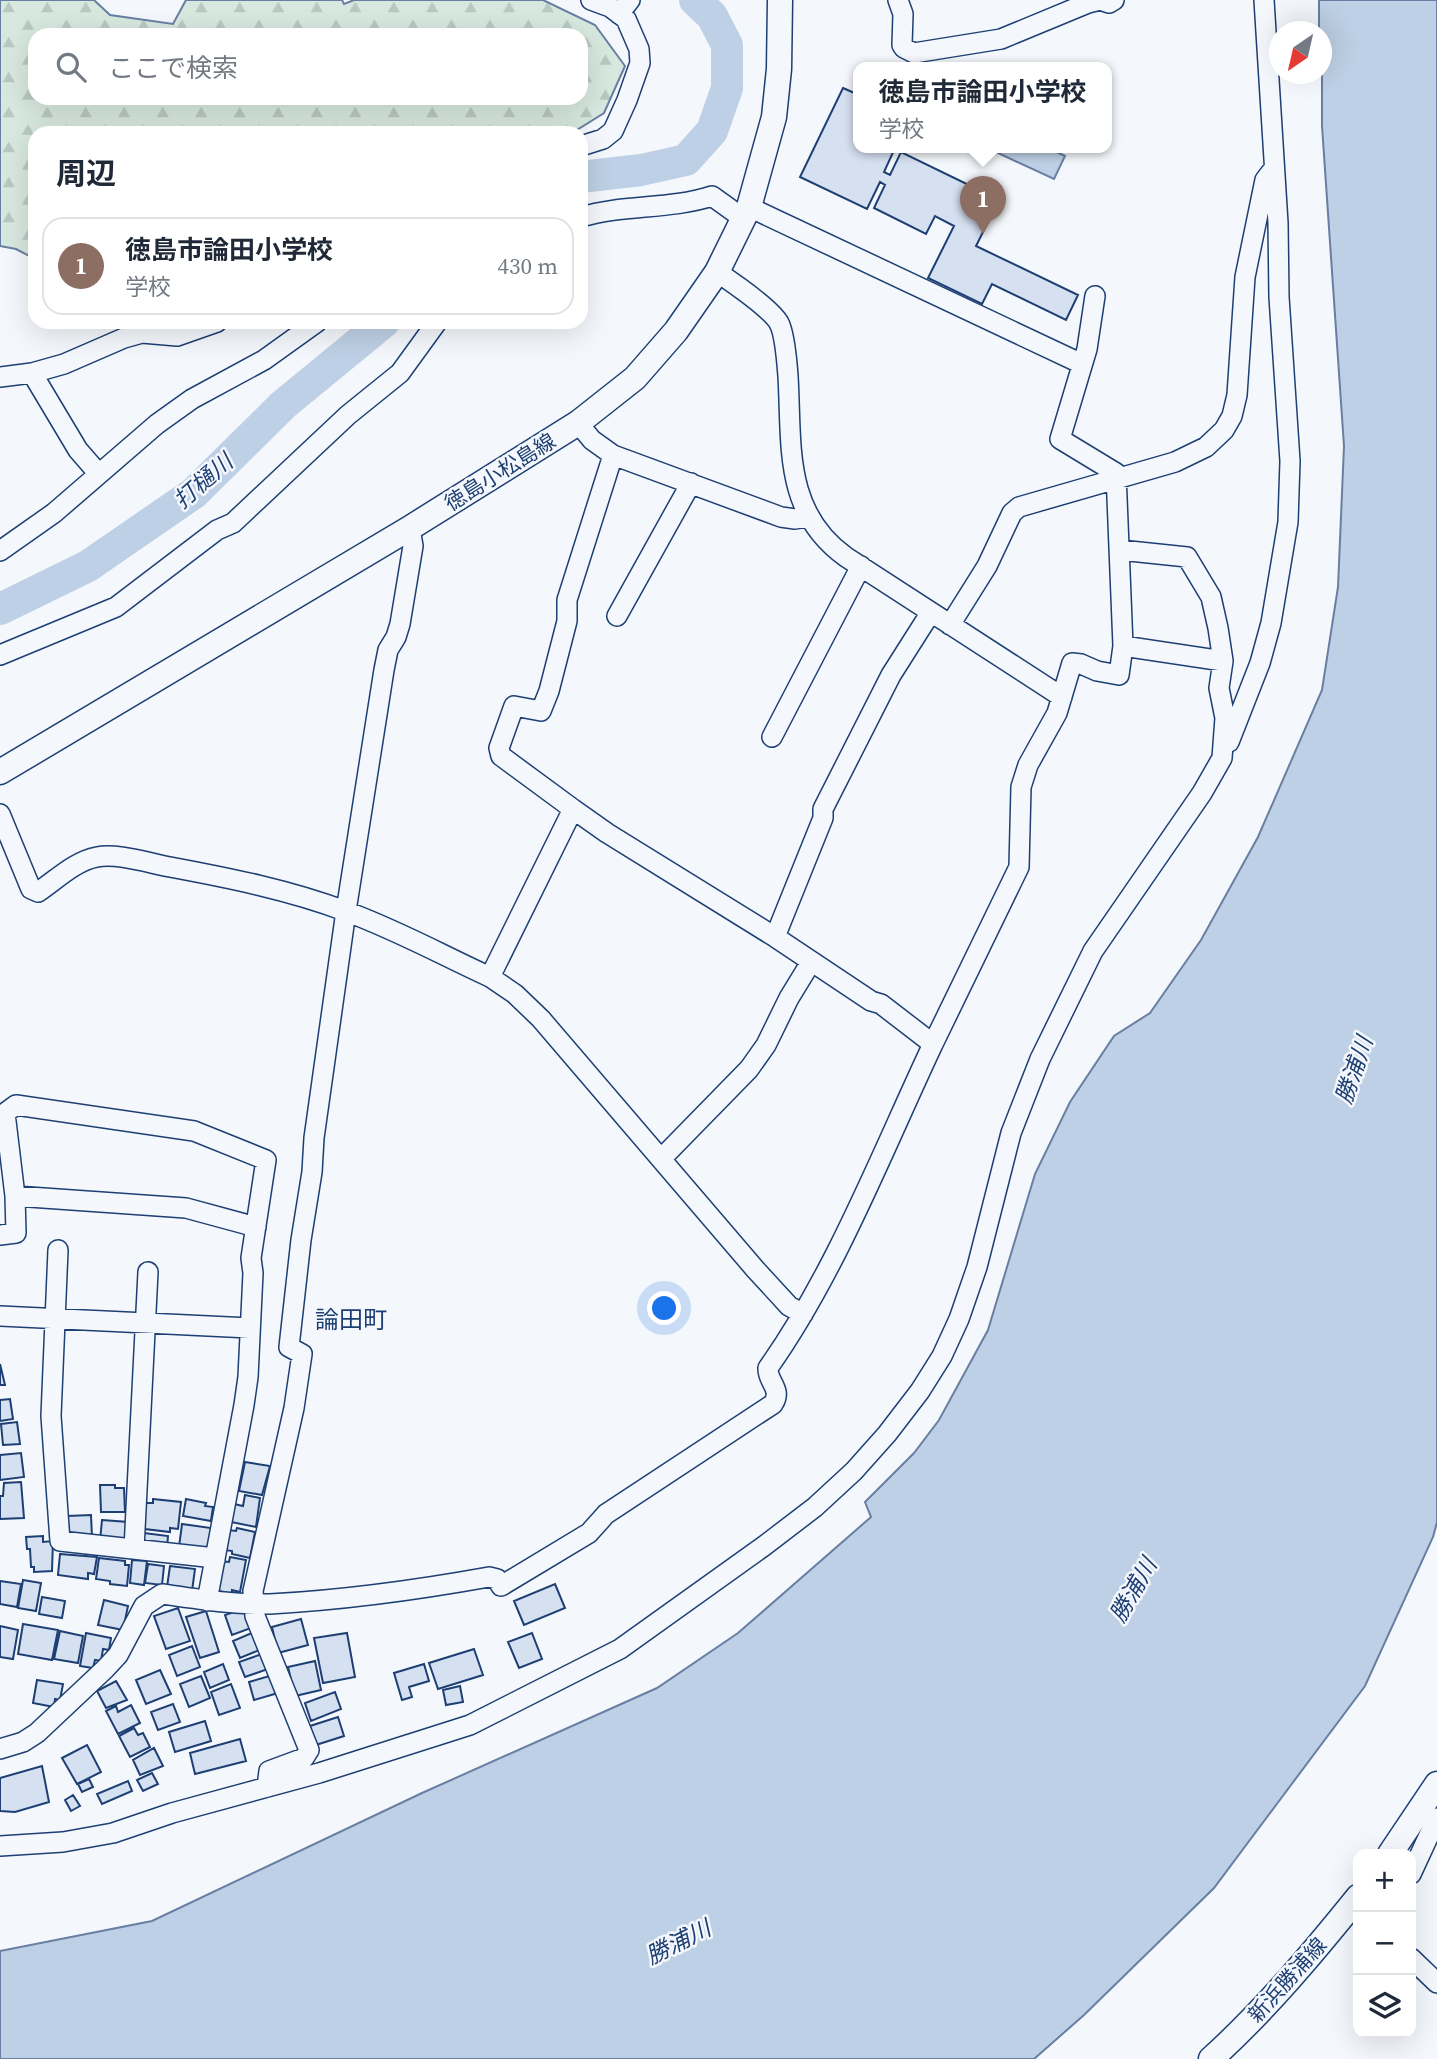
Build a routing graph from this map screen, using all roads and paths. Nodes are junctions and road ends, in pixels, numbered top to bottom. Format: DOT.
graph roads {
  1 [pos="592,0"];
  2 [pos="780,0"];
  3 [pos="898,0"];
  4 [pos="1114,0"];
  5 [pos="1264,0"];
  6 [pos="624,7"];
  7 [pos="588,144"];
  8 [pos="1273,168"];
  9 [pos="746,213"];
  10 [pos="588,216"];
  11 [pos="717,272"];
  12 [pos="1095,296"];
  13 [pos="197,329"];
  14 [pos="307,329"];
  15 [pos="433,329"];
  16 [pos="1082,364"];
  17 [pos="32,373"];
  18 [pos="0,377"];
  19 [pos="578,424"];
  20 [pos="613,455"];
  21 [pos="98,473"];
  22 [pos="1116,479"];
  23 [pos="691,483"];
  24 [pos="808,517"];
  25 [pos="410,528"];
  26 [pos="1120,550"];
  27 [pos="0,551"];
  28 [pos="861,566"];
  29 [pos="931,612"];
  30 [pos="617,616"];
  31 [pos="950,625"];
  32 [pos="1124,646"];
  33 [pos="0,655"];
  34 [pos="1223,661"];
  35 [pos="1062,697"];
  36 [pos="772,737"];
  37 [pos="1222,758"];
  38 [pos="0,772"];
  39 [pos="573,809"];
  40 [pos="0,814"];
  41 [pos="346,911"];
  42 [pos="775,937"];
  43 [pos="811,962"];
  44 [pos="490,977"];
  45 [pos="933,1044"];
  46 [pos="661,1159"];
  47 [pos="15,1196"];
  48 [pos="256,1227"];
  49 [pos="0,1235"];
  50 [pos="58,1250"];
  51 [pos="148,1272"];
  52 [pos="803,1314"];
  53 [pos="0,1316"];
  54 [pos="56,1317"];
  55 [pos="144,1321"];
  56 [pos="250,1328"];
  57 [pos="134,1549"];
  58 [pos="215,1560"];
  59 [pos="207,1601"];
  60 [pos="253,1602"];
  61 [pos="0,1749"];
  62 [pos="1437,1784"];
  63 [pos="267,1787"];
  64 [pos="1437,1818"];
  65 [pos="0,1846"];
  66 [pos="1393,1849"];
  67 [pos="1416,1863"];
  68 [pos="1353,1904"];
  69 [pos="1416,1963"];
  70 [pos="1437,1983"];
  71 [pos="1211,2059"];
  1 -- 6 [label="street"];
  2 -- 9 [label="main road, 徳島小松島線"];
  3 -- 4 [label="street"];
  5 -- 8 [label="street"];
  6 -- 7 [label="street"];
  8 -- 22 [label="street"];
  8 -- 37 [label="street"];
  9 -- 10 [label="street"];
  9 -- 11 [label="main road, 徳島小松島線"];
  9 -- 16 [label="street"];
  11 -- 19 [label="main road, 徳島小松島線"];
  11 -- 24 [label="street"];
  12 -- 16 [label="street"];
  13 -- 17 [label="street"];
  14 -- 21 [label="street"];
  15 -- 33 [label="street"];
  16 -- 22 [label="street"];
  17 -- 18 [label="street"];
  17 -- 21 [label="street"];
  19 -- 20 [label="street"];
  19 -- 25 [label="main road, 徳島小松島線"];
  20 -- 23 [label="street"];
  20 -- 39 [label="street"];
  21 -- 27 [label="street"];
  22 -- 26 [label="street"];
  22 -- 31 [label="street"];
  23 -- 24 [label="street"];
  23 -- 30 [label="street"];
  24 -- 28 [label="street"];
  25 -- 38 [label="main road, 徳島小松島線"];
  25 -- 41 [label="street"];
  26 -- 32 [label="street"];
  26 -- 34 [label="street"];
  28 -- 29 [label="street"];
  28 -- 36 [label="street"];
  29 -- 31 [label="street"];
  29 -- 42 [label="street"];
  31 -- 35 [label="street"];
  32 -- 34 [label="street"];
  32 -- 35 [label="street"];
  34 -- 37 [label="street"];
  35 -- 45 [label="street"];
  37 -- 63 [label="street"];
  39 -- 42 [label="street"];
  39 -- 44 [label="street"];
  40 -- 41 [label="street"];
  41 -- 44 [label="street"];
  41 -- 60 [label="street"];
  42 -- 43 [label="street"];
  43 -- 45 [label="street"];
  43 -- 46 [label="street"];
  44 -- 46 [label="street"];
  45 -- 52 [label="street"];
  46 -- 52 [label="street"];
  47 -- 48 [label="street"];
  47 -- 48 [label="street"];
  47 -- 49 [label="street"];
  48 -- 56 [label="street"];
  50 -- 54 [label="street"];
  51 -- 55 [label="street"];
  52 -- 60 [label="street"];
  53 -- 54 [label="street"];
  54 -- 55 [label="street"];
  54 -- 57 [label="street"];
  55 -- 56 [label="street"];
  55 -- 57 [label="street"];
  56 -- 58 [label="street"];
  57 -- 58 [label="street"];
  58 -- 59 [label="street"];
  59 -- 60 [label="street"];
  59 -- 61 [label="street"];
  60 -- 63 [label="street"];
  62 -- 66 [label="main road"];
  63 -- 65 [label="street"];
  64 -- 67 [label="street"];
  68 -- 71 [label="main road, 新浜勝浦線"];
  69 -- 70 [label="street"];
}
